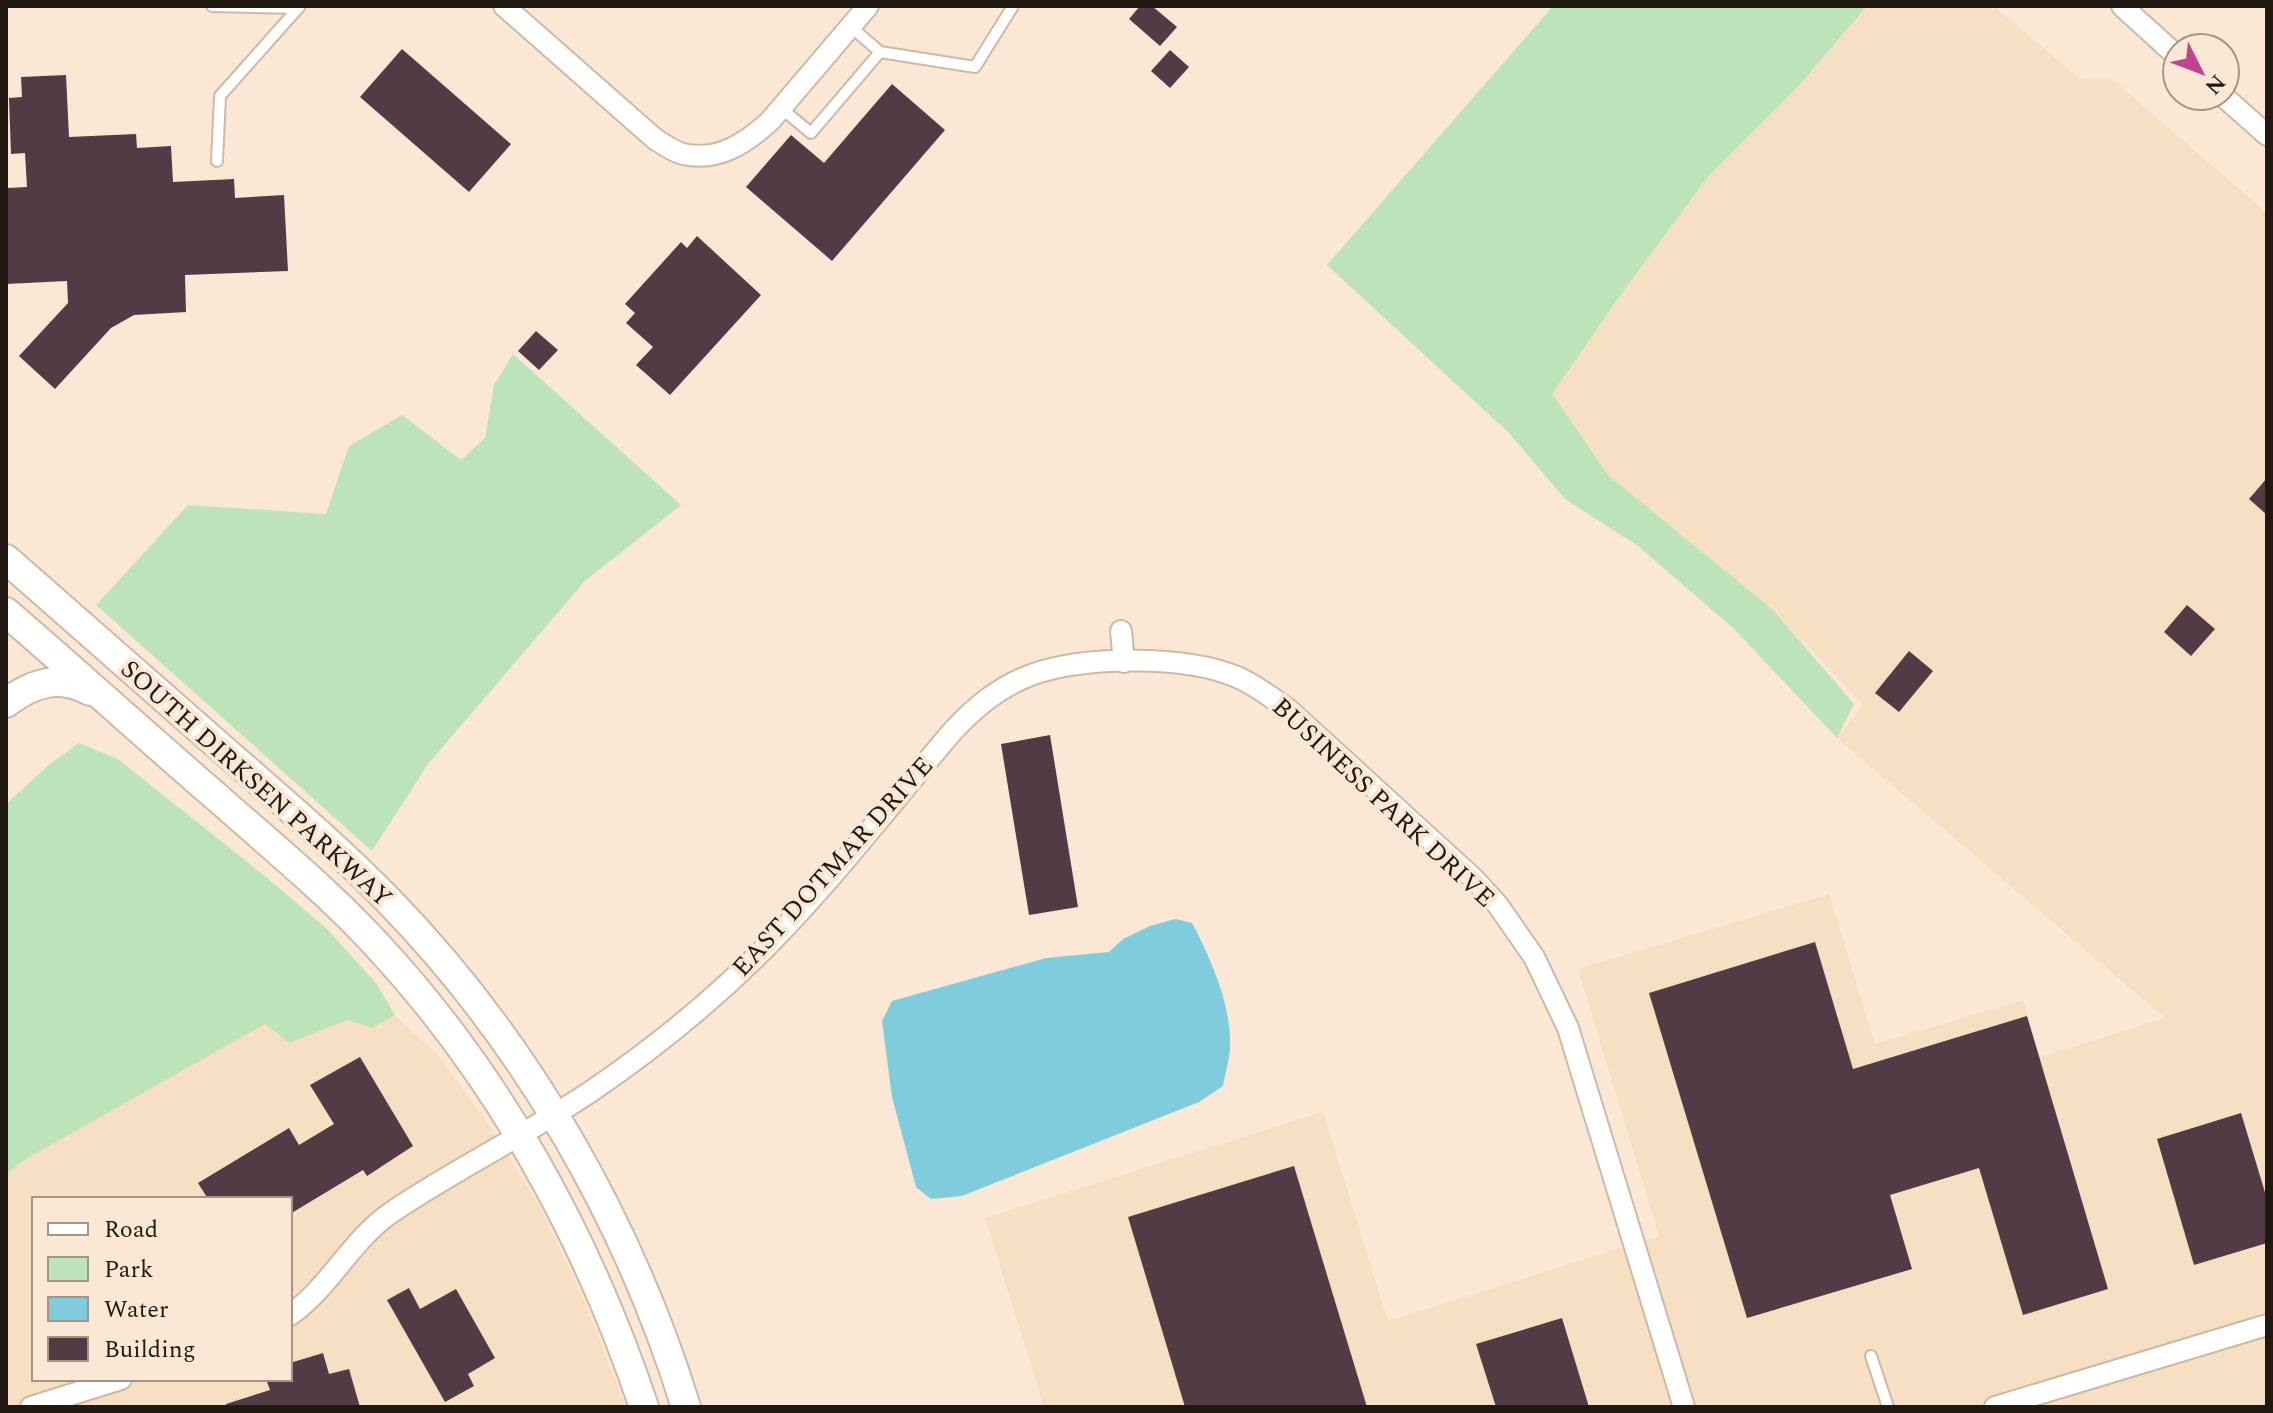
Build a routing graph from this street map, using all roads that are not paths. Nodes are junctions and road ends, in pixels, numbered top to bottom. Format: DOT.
graph roads {
  1 [pos="212,6"];
  2 [pos="504,6"];
  3 [pos="868,6"];
  4 [pos="1013,6"];
  5 [pos="2122,6"];
  6 [pos="299,7"];
  7 [pos="850,26"];
  8 [pos="2161,41"];
  9 [pos="880,52"];
  10 [pos="781,108"];
  11 [pos="2241,112"];
  12 [pos="2267,135"];
  13 [pos="217,161"];
  14 [pos="6,559"];
  15 [pos="6,612"];
  16 [pos="1121,631"];
  17 [pos="1124,662"];
  18 [pos="104,699"];
  19 [pos="6,703"];
  20 [pos="553,1116"];
  21 [pos="521,1136"];
  22 [pos="292,1313"];
  23 [pos="2267,1325"];
  24 [pos="1871,1356"];
  25 [pos="115,1381"];
  26 [pos="31,1407"];
  27 [pos="644,1407"];
  28 [pos="686,1407"];
  29 [pos="1684,1407"];
  30 [pos="1888,1407"];
  31 [pos="1995,1407"];
  1 -- 6 [label="lane"];
  2 -- 10 [label="street"];
  3 -- 7 [label="street"];
  4 -- 9 [label="lane"];
  5 -- 8 [label="street"];
  6 -- 13 [label="lane"];
  7 -- 9 [label="lane"];
  7 -- 10 [label="street"];
  9 -- 10 [label="lane"];
  11 -- 12 [label="street"];
  14 -- 20 [label="main road, SOUTH DIRKSEN PARKWAY"];
  15 -- 18 [label="main road, SOUTH DIRKSEN PARKWAY"];
  16 -- 17 [label="street"];
  17 -- 20 [label="street, EAST DOTMAR DRIVE"];
  17 -- 29 [label="street, BUSINESS PARK DRIVE"];
  18 -- 19 [label="main road"];
  18 -- 21 [label="main road, SOUTH DIRKSEN PARKWAY"];
  20 -- 21 [label="street, EAST DOTMAR DRIVE"];
  20 -- 28 [label="main road, SOUTH DIRKSEN PARKWAY"];
  21 -- 22 [label="street, EAST DOTMAR DRIVE"];
  21 -- 27 [label="main road, SOUTH DIRKSEN PARKWAY"];
  23 -- 31 [label="street"];
  24 -- 30 [label="lane"];
  25 -- 26 [label="street"];
}
